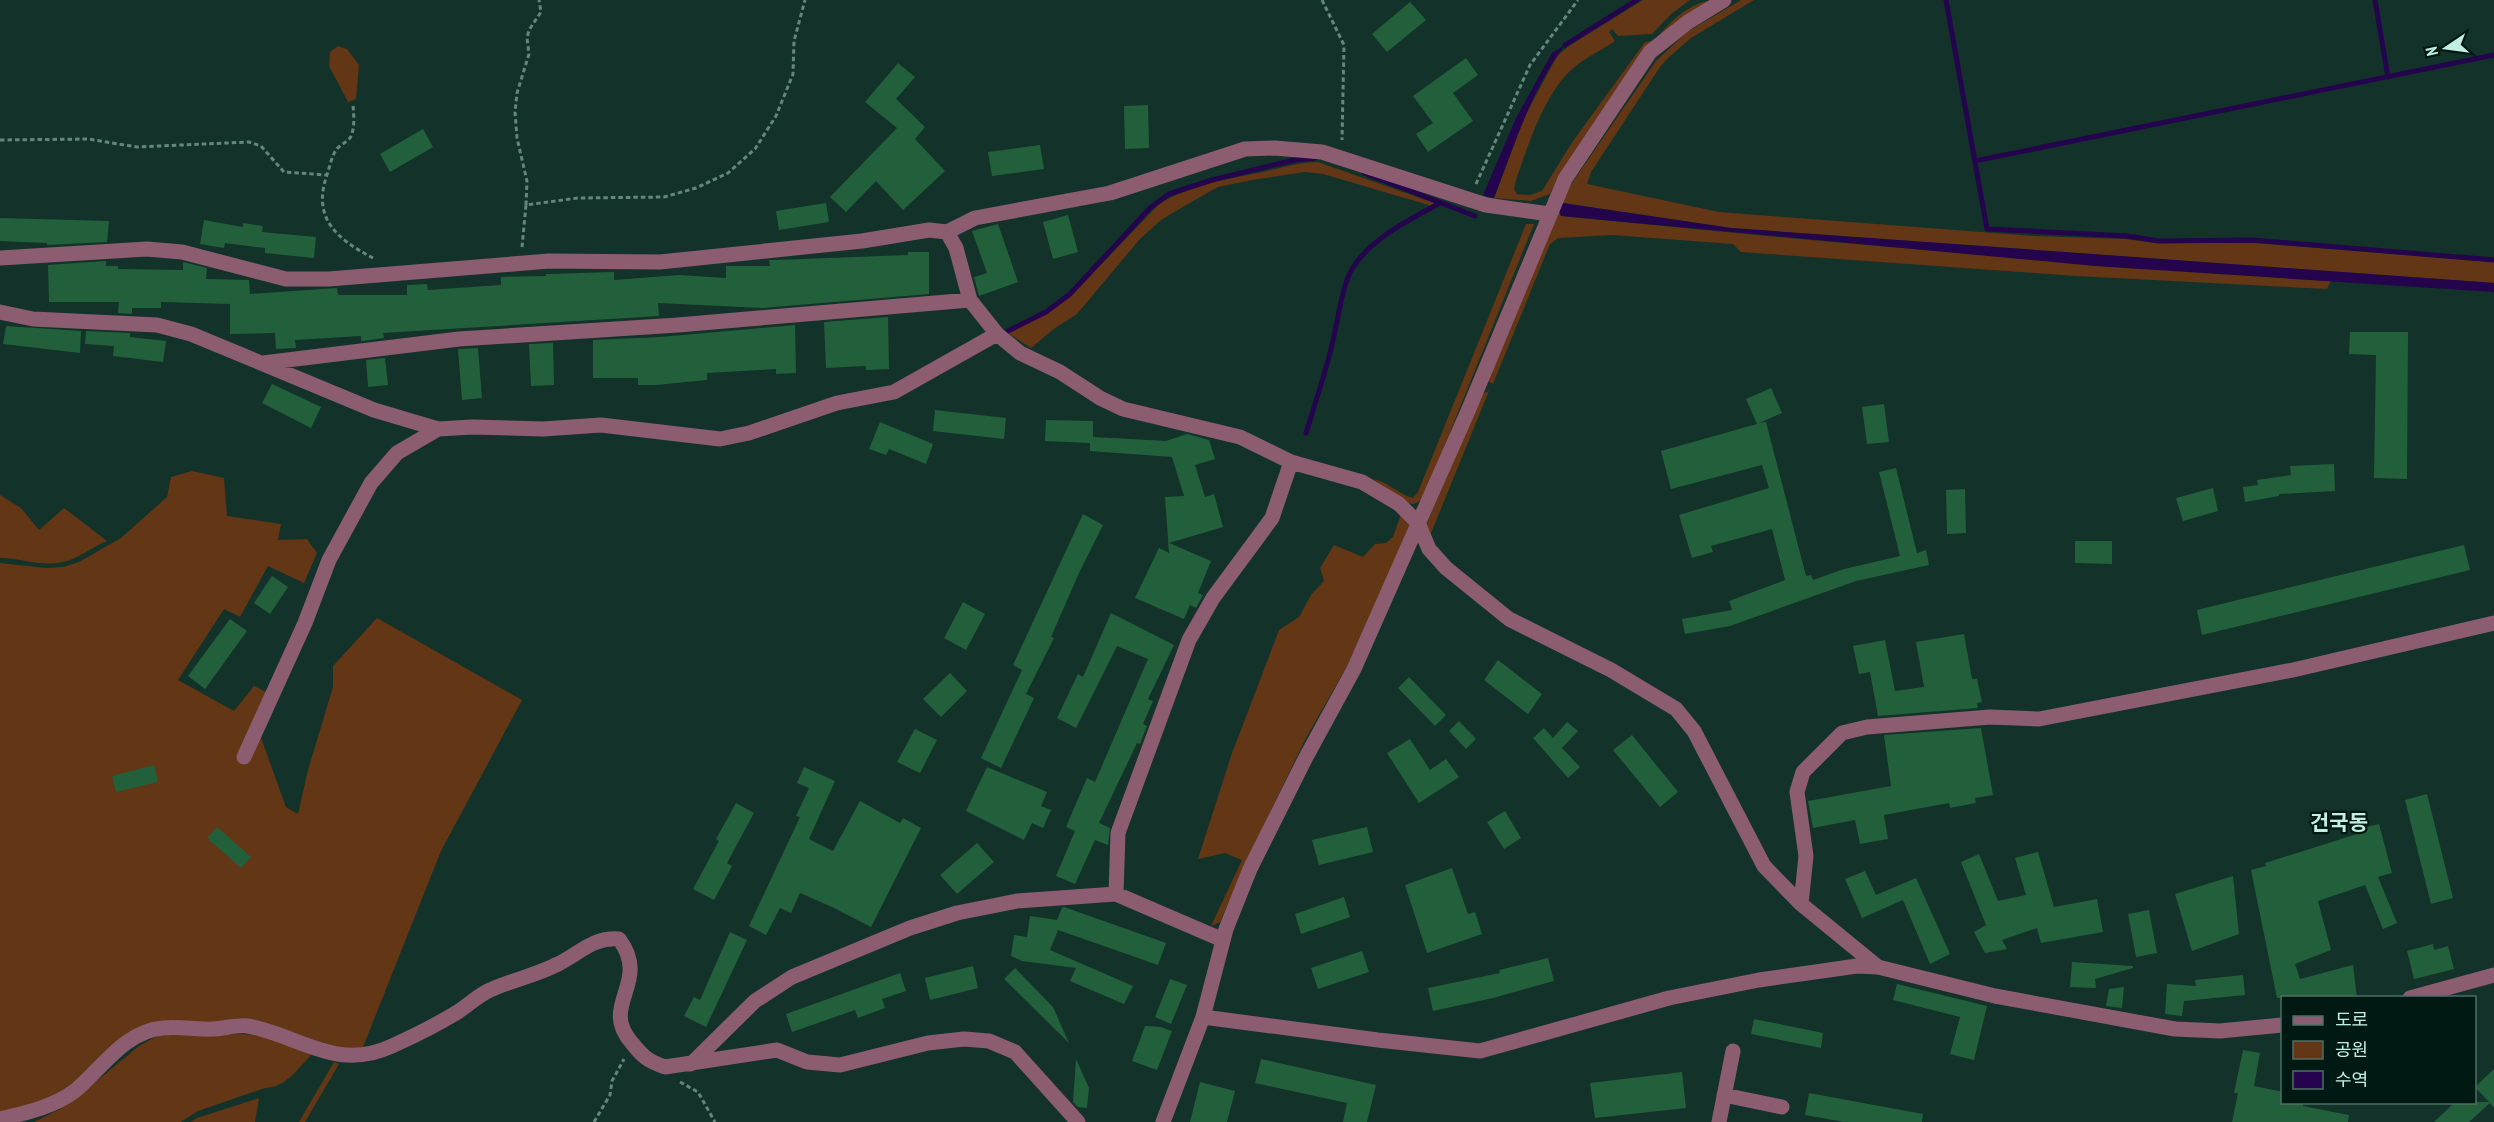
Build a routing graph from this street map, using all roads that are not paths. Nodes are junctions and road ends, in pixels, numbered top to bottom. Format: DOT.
graph roads {
  1 [pos="1724,0"];
  2 [pos="1550,214"];
  3 [pos="947,232"];
  4 [pos="0,258"];
  5 [pos="970,300"];
  6 [pos="0,312"];
  7 [pos="997,334"];
  8 [pos="263,363"];
  9 [pos="438,429"];
  10 [pos="1292,462"];
  11 [pos="1418,523"];
  12 [pos="2494,623"];
  13 [pos="244,757"];
  14 [pos="1116,894"];
  15 [pos="1801,904"];
  16 [pos="1223,940"];
  17 [pos="1878,967"];
  18 [pos="2494,975"];
  19 [pos="2417,996"];
  20 [pos="1203,1017"];
  21 [pos="2281,1025"];
  22 [pos="1733,1051"];
  23 [pos="691,1064"];
  24 [pos="1724,1095"];
  25 [pos="1782,1107"];
  26 [pos="0,1119"];
  27 [pos="1078,1122"];
  28 [pos="1163,1122"];
  29 [pos="1719,1122"];
  1 -- 2 [label="street"];
  2 -- 3 [label="street"];
  2 -- 11 [label="street"];
  3 -- 4 [label="street"];
  3 -- 5 [label="street"];
  5 -- 7 [label="street"];
  5 -- 8 [label="street"];
  6 -- 8 [label="street"];
  7 -- 9 [label="street"];
  7 -- 10 [label="street"];
  8 -- 9 [label="street"];
  9 -- 13 [label="street"];
  10 -- 11 [label="street"];
  10 -- 14 [label="street"];
  11 -- 15 [label="street"];
  11 -- 16 [label="street"];
  12 -- 15 [label="street"];
  14 -- 16 [label="street"];
  14 -- 23 [label="street"];
  15 -- 17 [label="street"];
  16 -- 20 [label="street"];
  17 -- 20 [label="street"];
  17 -- 21 [label="street"];
  18 -- 19 [label="street"];
  20 -- 28 [label="street"];
  22 -- 24 [label="street"];
  23 -- 26 [label="street"];
  23 -- 27 [label="street"];
  24 -- 25 [label="street"];
  24 -- 29 [label="street"];
}
